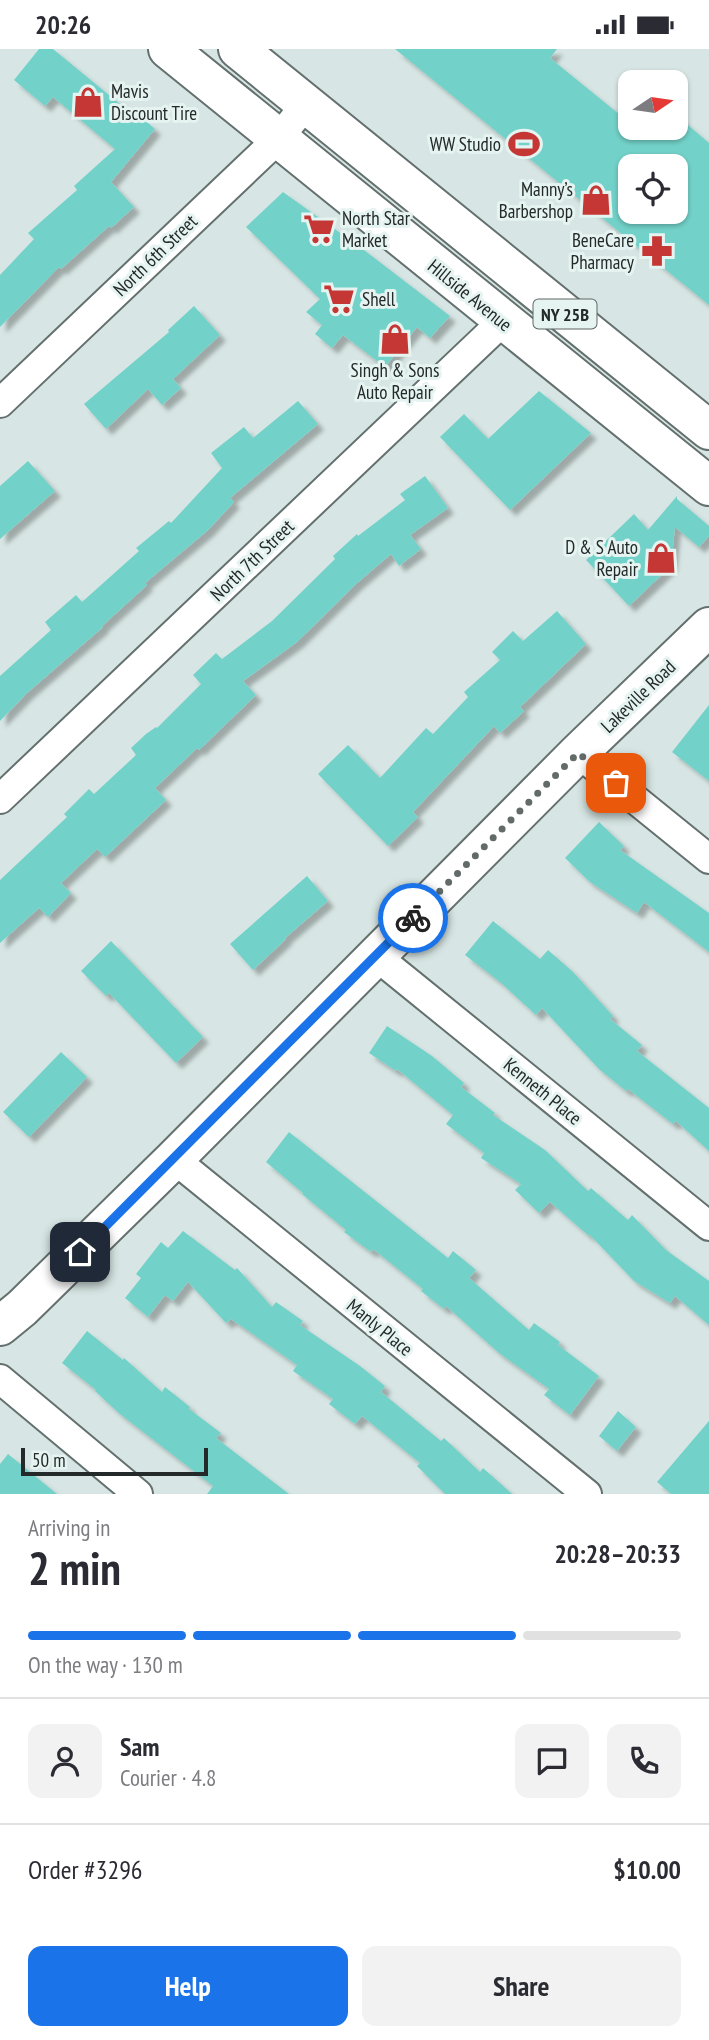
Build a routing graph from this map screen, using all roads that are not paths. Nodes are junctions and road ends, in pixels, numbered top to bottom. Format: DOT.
graph roads {
  1 [pos="168,49"];
  2 [pos="237,49"];
  3 [pos="306,104"];
  4 [pos="278,139"];
  5 [pos="503,321"];
  6 [pos="0,403"];
  7 [pos="709,430"];
  8 [pos="709,486"];
  9 [pos="709,627"];
  10 [pos="578,753"];
  11 [pos="0,799"];
  12 [pos="709,859"];
  13 [pos="376,955"];
  14 [pos="174,1159"];
  15 [pos="709,1226"];
  16 [pos="0,1326"];
  17 [pos="0,1379"];
  18 [pos="138,1494"];
  19 [pos="587,1494"];
  1 -- 4 [label="main road, Hillside Avenue / NY 25B"];
  2 -- 3 [label="main road, NY 25B"];
  3 -- 4 [label="street, North 6th Street"];
  3 -- 7 [label="main road, NY 25B"];
  4 -- 5 [label="main road, Hillside Avenue / NY 25B"];
  4 -- 6 [label="street, North 6th Street"];
  5 -- 8 [label="main road, Hillside Avenue / NY 25B"];
  5 -- 11 [label="street, North 7th Street"];
  9 -- 10 [label="main road, Lakeville Road"];
  10 -- 12 [label="street"];
  10 -- 13 [label="main road, Lakeville Road"];
  13 -- 14 [label="main road, Lakeville Road"];
  13 -- 15 [label="street, Kenneth Place"];
  14 -- 16 [label="main road, Lakeville Road"];
  14 -- 19 [label="street, Manly Place"];
  17 -- 18 [label="street"];
}
